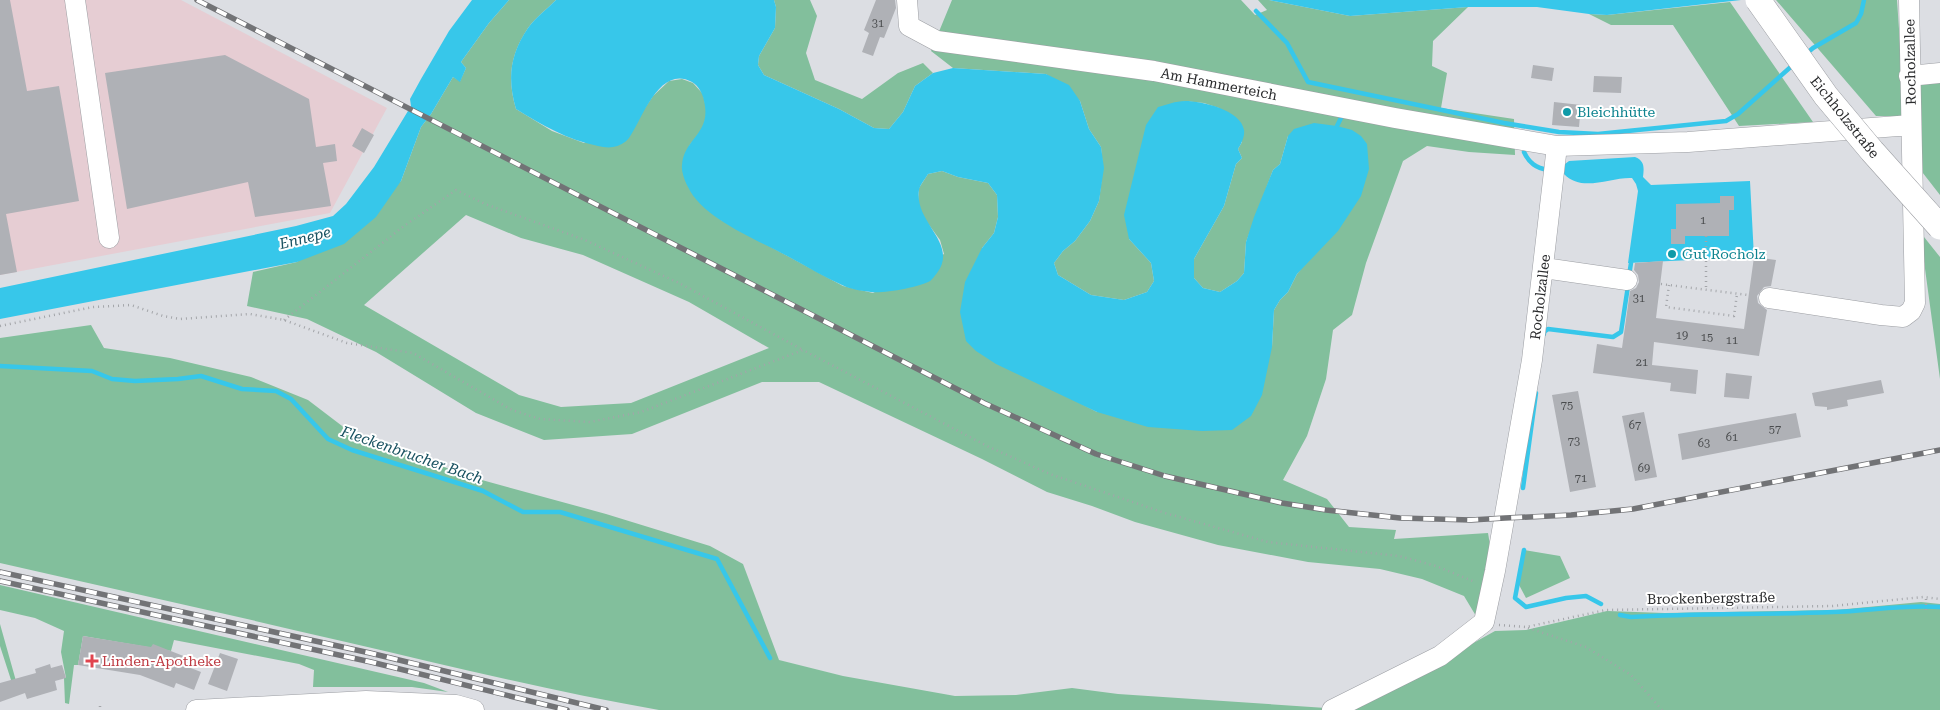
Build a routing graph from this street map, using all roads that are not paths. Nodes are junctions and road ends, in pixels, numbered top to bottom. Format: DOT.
graph roads {
  1 [pos="75,0"];
  2 [pos="907,0"];
  3 [pos="1758,0"];
  4 [pos="1909,0"];
  5 [pos="1940,73"];
  6 [pos="1909,76"];
  7 [pos="1911,124"];
  8 [pos="1557,146"];
  9 [pos="1940,227"];
  10 [pos="109,238"];
  11 [pos="1544,268"];
  12 [pos="1627,280"];
  13 [pos="1769,298"];
  14 [pos="301,707"];
  15 [pos="196,710"];
  16 [pos="474,710"];
  17 [pos="1332,710"];
  1 -- 10 [label="street"];
  2 -- 8 [label="street, Am Hammerteich"];
  3 -- 9 [label="main road, Eichholzstraße, bridge"];
  4 -- 6 [label="street, Rocholzallee"];
  5 -- 6 [label="street"];
  6 -- 7 [label="street, Rocholzallee"];
  7 -- 8 [label="street, Rocholzallee"];
  7 -- 13 [label="street, Rocholzallee"];
  8 -- 11 [label="street, Rocholzallee"];
  11 -- 12 [label="street"];
  11 -- 17 [label="street, Rocholzallee"];
  14 -- 15 [label="street"];
  14 -- 16 [label="street"];
}
